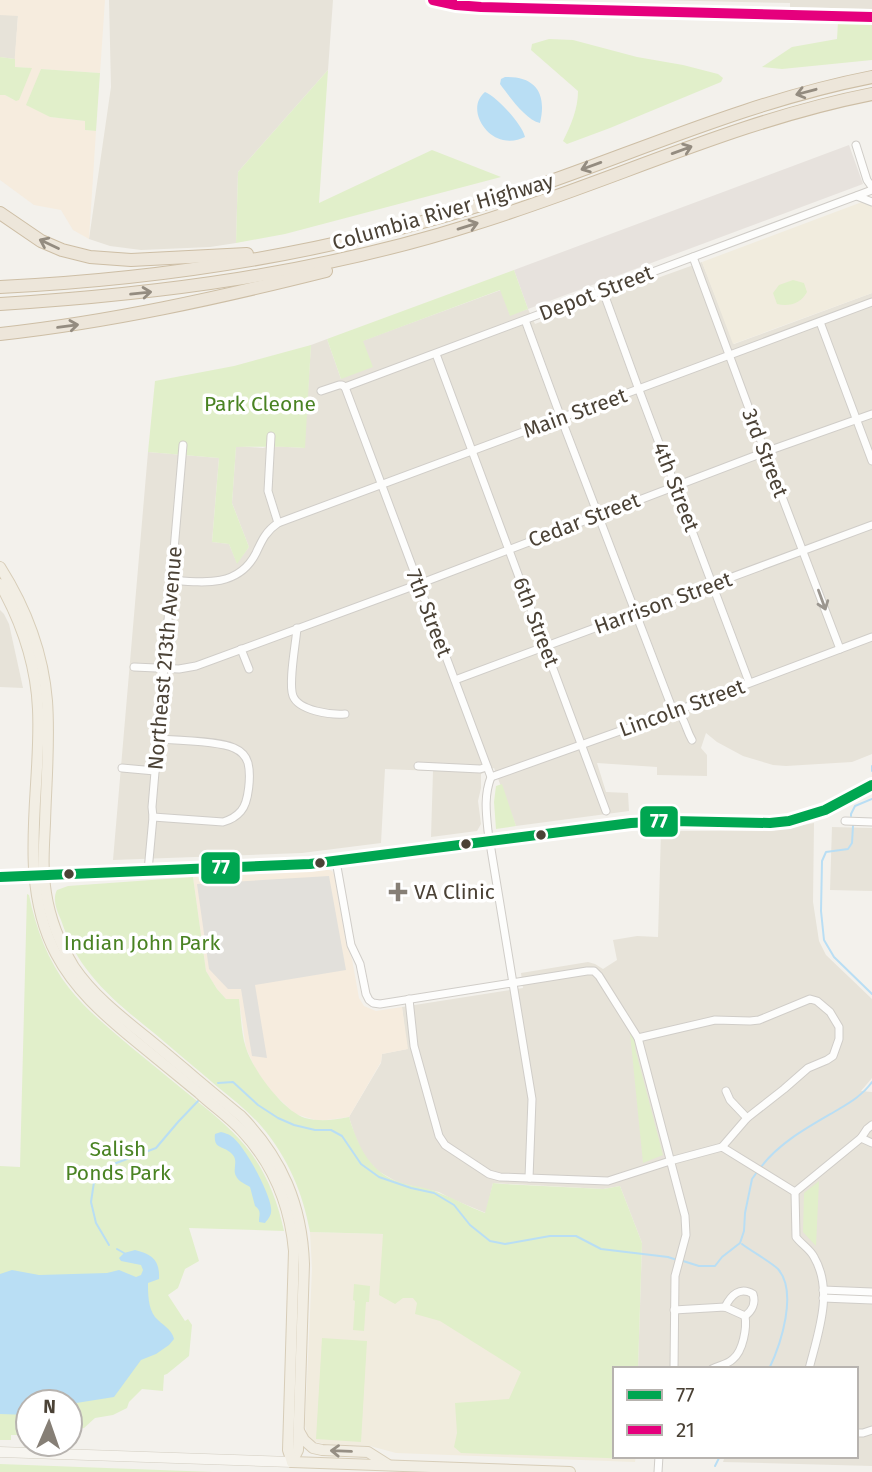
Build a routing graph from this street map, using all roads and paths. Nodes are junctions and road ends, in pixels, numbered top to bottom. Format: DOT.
graph roads {
  1 [pos="433,0"];
  2 [pos="591,5"];
  3 [pos="872,17"];
  4 [pos="872,77"];
  5 [pos="872,94"];
  6 [pos="856,145"];
  7 [pos="872,189"];
  8 [pos="856,196"];
  9 [pos="872,202"];
  10 [pos="0,213"];
  11 [pos="402,245"];
  12 [pos="310,250"];
  13 [pos="693,257"];
  14 [pos="0,287"];
  15 [pos="603,291"];
  16 [pos="872,302"];
  17 [pos="0,304"];
  18 [pos="525,320"];
  19 [pos="820,322"];
  20 [pos="0,334"];
  21 [pos="436,354"];
  22 [pos="730,355"];
  23 [pos="345,387"];
  24 [pos="321,390"];
  25 [pos="639,390"];
  26 [pos="872,414"];
  27 [pos="561,418"];
  28 [pos="857,419"];
  29 [pos="271,436"];
  30 [pos="183,445"];
  31 [pos="473,451"];
  32 [pos="765,452"];
  33 [pos="872,461"];
  34 [pos="381,485"];
  35 [pos="675,486"];
  36 [pos="599,516"];
  37 [pos="278,523"];
  38 [pos="872,525"];
  39 [pos="509,549"];
  40 [pos="802,551"];
  41 [pos="0,566"];
  42 [pos="173,580"];
  43 [pos="0,584"];
  44 [pos="419,584"];
  45 [pos="712,584"];
  46 [pos="635,613"];
  47 [pos="297,628"];
  48 [pos="872,637"];
  49 [pos="545,647"];
  50 [pos="241,649"];
  51 [pos="840,649"];
  52 [pos="134,667"];
  53 [pos="164,669"];
  54 [pos="249,669"];
  55 [pos="455,680"];
  56 [pos="749,682"];
  57 [pos="676,710"];
  58 [pos="345,714"];
  59 [pos="158,739"];
  60 [pos="692,740"];
  61 [pos="582,744"];
  62 [pos="418,766"];
  63 [pos="487,767"];
  64 [pos="122,768"];
  65 [pos="155,771"];
  66 [pos="491,777"];
  67 [pos="872,785"];
  68 [pos="606,811"];
  69 [pos="153,817"];
  70 [pos="845,821"];
  71 [pos="872,821"];
  72 [pos="490,841"];
  73 [pos="336,861"];
  74 [pos="148,871"];
  75 [pos="39,876"];
  76 [pos="0,877"];
  77 [pos="513,982"];
  78 [pos="409,999"];
  79 [pos="638,1038"];
  80 [pos="726,1091"];
  81 [pos="747,1118"];
  82 [pos="872,1125"];
  83 [pos="861,1138"];
  84 [pos="872,1143"];
  85 [pos="722,1147"];
  86 [pos="670,1161"];
  87 [pos="529,1178"];
  88 [pos="795,1192"];
  89 [pos="872,1292"];
  90 [pos="823,1294"];
  91 [pos="872,1300"];
  92 [pos="725,1307"];
  93 [pos="674,1310"];
  94 [pos="745,1316"];
  95 [pos="674,1367"];
  96 [pos="717,1367"];
  97 [pos="809,1367"];
  98 [pos="299,1430"];
  99 [pos="0,1452"];
  100 [pos="292,1462"];
  101 [pos="389,1466"];
  102 [pos="570,1472"];
  1 -- 2 [label="main road"];
  2 -- 3 [label="main road"];
  4 -- 12 [label="highway, Columbia River Highway, one-way"];
  11 -- 5 [label="highway, Columbia River Highway, one-way"];
  6 -- 7 [label="street"];
  7 -- 8 [label="street, Depot Street"];
  8 -- 9 [label="street"];
  8 -- 13 [label="street, Depot Street"];
  12 -- 10 [label="highway, one-way"];
  17 -- 11 [label="highway, Columbia River Highway, one-way"];
  20 -- 11 [label="highway, one-way"];
  12 -- 14 [label="highway, Columbia River Highway"];
  13 -- 15 [label="street, Depot Street"];
  13 -- 22 [label="street, 3rd Street"];
  15 -- 18 [label="street, Depot Street"];
  15 -- 25 [label="street, 4th Street"];
  16 -- 19 [label="street, Main Street"];
  18 -- 21 [label="street, Depot Street"];
  18 -- 27 [label="street"];
  19 -- 22 [label="street, Main Street"];
  19 -- 28 [label="street"];
  21 -- 23 [label="street, Depot Street"];
  21 -- 31 [label="street, 6th Street"];
  22 -- 25 [label="street, Main Street"];
  22 -- 32 [label="street, 3rd Street"];
  23 -- 24 [label="street, Depot Street"];
  23 -- 34 [label="street, 7th Street"];
  25 -- 27 [label="street, Main Street"];
  25 -- 35 [label="street, 4th Street"];
  26 -- 28 [label="street, Cedar Street"];
  27 -- 31 [label="street, Main Street"];
  27 -- 36 [label="street"];
  28 -- 32 [label="street, Cedar Street"];
  28 -- 33 [label="street"];
  29 -- 37 [label="street"];
  30 -- 42 [label="street, Northeast 213th Avenue"];
  31 -- 34 [label="street, Main Street"];
  31 -- 39 [label="street, 6th Street"];
  32 -- 35 [label="street, Cedar Street"];
  32 -- 40 [label="street, 3rd Street"];
  34 -- 37 [label="street, Main Street"];
  34 -- 44 [label="street, 7th Street"];
  35 -- 36 [label="street, Cedar Street"];
  35 -- 45 [label="street, 4th Street"];
  36 -- 39 [label="street, Cedar Street"];
  36 -- 46 [label="street"];
  37 -- 42 [label="street"];
  38 -- 40 [label="street, Harrison Street"];
  39 -- 44 [label="street, Cedar Street"];
  39 -- 49 [label="street, 6th Street"];
  40 -- 45 [label="street, Harrison Street"];
  40 -- 51 [label="street, 3rd Street, one-way"];
  41 -- 75 [label="main road"];
  42 -- 53 [label="street, Northeast 213th Avenue"];
  43 -- 75 [label="main road"];
  44 -- 47 [label="street, Cedar Street"];
  44 -- 55 [label="street, 7th Street"];
  45 -- 46 [label="street, Harrison Street"];
  45 -- 56 [label="street, 4th Street"];
  46 -- 49 [label="street, Harrison Street"];
  46 -- 57 [label="street"];
  47 -- 50 [label="street, Cedar Street"];
  47 -- 58 [label="street"];
  48 -- 51 [label="street, Lincoln Street"];
  49 -- 55 [label="street, Harrison Street"];
  49 -- 61 [label="street, 6th Street"];
  50 -- 53 [label="street, Cedar Street"];
  50 -- 54 [label="street"];
  51 -- 56 [label="street, Lincoln Street"];
  52 -- 53 [label="street, Cedar Street"];
  53 -- 59 [label="street, Northeast 213th Avenue"];
  55 -- 63 [label="street, 7th Street"];
  56 -- 57 [label="street, Lincoln Street"];
  57 -- 60 [label="street"];
  57 -- 61 [label="street, Lincoln Street"];
  59 -- 65 [label="street, Northeast 213th Avenue"];
  59 -- 69 [label="street"];
  61 -- 66 [label="street, Lincoln Street"];
  61 -- 68 [label="street, 6th Street"];
  62 -- 63 [label="street"];
  63 -- 66 [label="street, 7th Street"];
  64 -- 65 [label="street"];
  65 -- 69 [label="street, Northeast 213th Avenue"];
  66 -- 72 [label="street"];
  67 -- 72 [label="main road"];
  69 -- 74 [label="street, Northeast 213th Avenue"];
  70 -- 71 [label="street"];
  72 -- 73 [label="main road"];
  72 -- 77 [label="street"];
  73 -- 74 [label="main road"];
  73 -- 78 [label="street"];
  74 -- 75 [label="main road"];
  75 -- 76 [label="street"];
  75 -- 98 [label="main road"];
  75 -- 100 [label="main road"];
  77 -- 78 [label="street"];
  77 -- 79 [label="street"];
  77 -- 87 [label="street"];
  78 -- 87 [label="street"];
  79 -- 81 [label="street"];
  79 -- 86 [label="street"];
  80 -- 81 [label="street"];
  81 -- 85 [label="street"];
  82 -- 83 [label="street"];
  83 -- 84 [label="street"];
  83 -- 88 [label="street"];
  85 -- 86 [label="street"];
  85 -- 88 [label="street"];
  86 -- 87 [label="street"];
  86 -- 93 [label="street"];
  88 -- 90 [label="street"];
  89 -- 90 [label="street"];
  90 -- 91 [label="street"];
  90 -- 97 [label="street"];
  92 -- 93 [label="street"];
  92 -- 94 [label="street"];
  92 -- 94 [label="street"];
  93 -- 95 [label="street"];
  94 -- 96 [label="street"];
  98 -- 100 [label="main road"];
  101 -- 98 [label="main road, one-way"];
  99 -- 100 [label="main road"];
  100 -- 101 [label="main road"];
  101 -- 102 [label="main road"];
}
